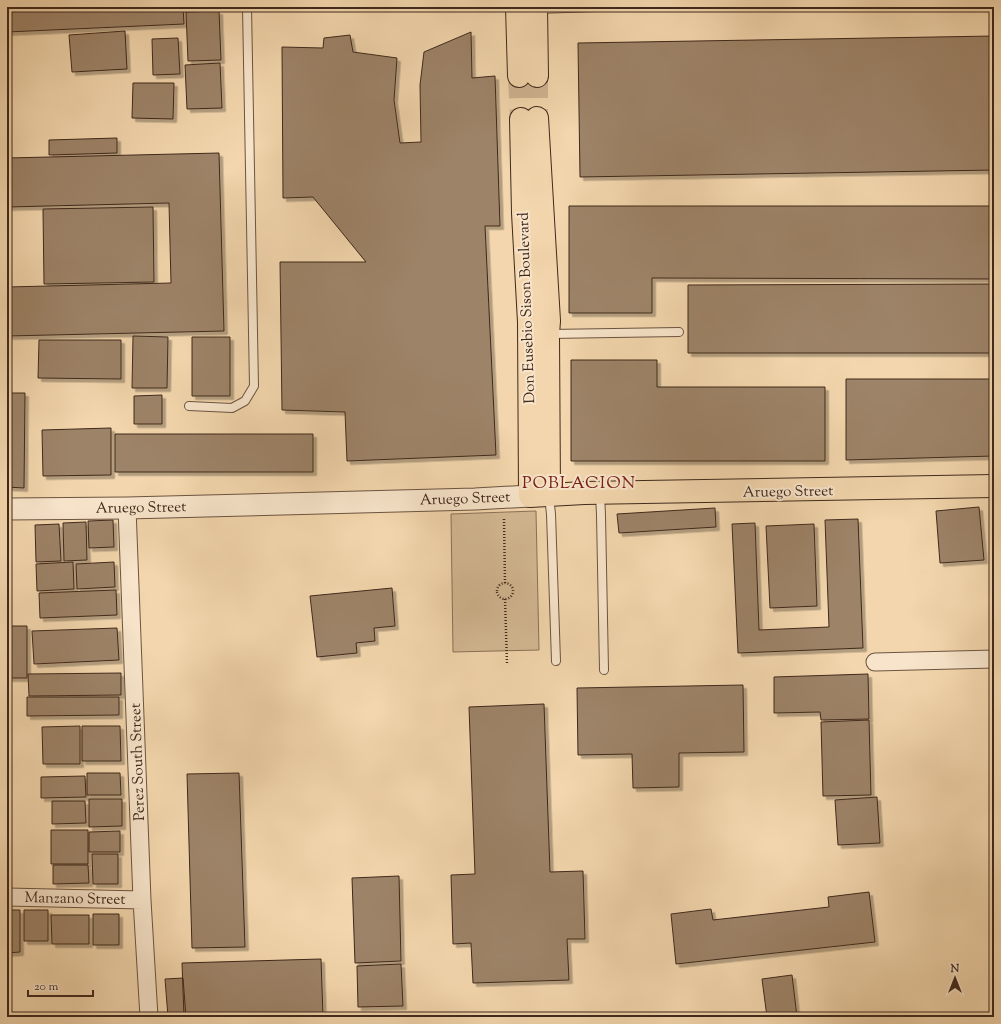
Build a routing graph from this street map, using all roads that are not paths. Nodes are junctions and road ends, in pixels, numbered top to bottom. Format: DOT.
graph roads {
  1 [pos="247,7"];
  2 [pos="596,7"];
  3 [pos="530,8"];
  4 [pos="528,76"];
  5 [pos="679,332"];
  6 [pos="548,334"];
  7 [pos="189,406"];
  8 [pos="994,486"];
  9 [pos="600,494"];
  10 [pos="543,502"];
  11 [pos="127,508"];
  12 [pos="7,509"];
  13 [pos="994,659"];
  14 [pos="556,661"];
  15 [pos="875,662"];
  16 [pos="604,670"];
  17 [pos="7,897"];
  18 [pos="142,900"];
  19 [pos="149,1017"];
  1 -- 7 [label="lane"];
  2 -- 3 [label="lane"];
  3 -- 4 [label="main road"];
  5 -- 6 [label="lane"];
  6 -- 10 [label="main road, Don Eusebio Sison Boulevard"];
  6 -- 10 [label="main road, Don Eusebio Sison Boulevard"];
  8 -- 9 [label="main road, Aruego Street"];
  9 -- 10 [label="main road, Aruego Street"];
  9 -- 16 [label="lane"];
  10 -- 11 [label="street, Aruego Street"];
  10 -- 14 [label="lane"];
  11 -- 12 [label="street, Aruego Street"];
  11 -- 18 [label="street, Perez South Street"];
  13 -- 15 [label="street"];
  17 -- 18 [label="street, Manzano Street"];
  18 -- 19 [label="street, Perez South Street"];
}
